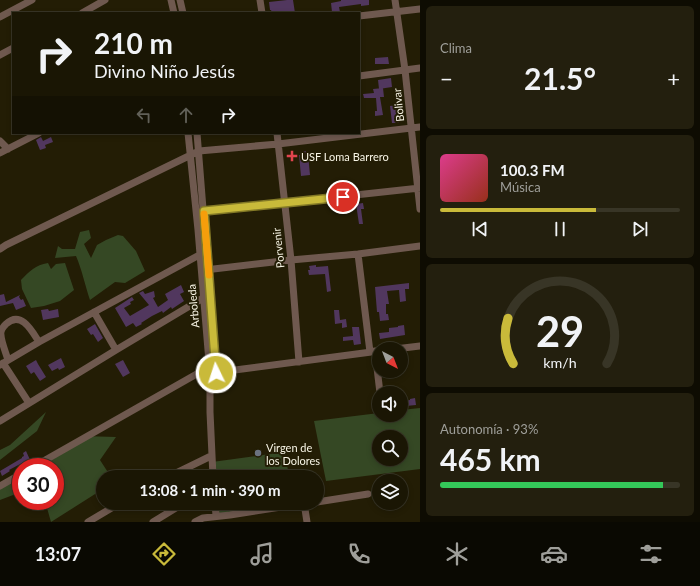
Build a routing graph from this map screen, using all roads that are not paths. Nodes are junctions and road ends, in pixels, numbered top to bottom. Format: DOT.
graph roads {
  1 [pos="32,0"];
  2 [pos="105,0"];
  3 [pos="171,0"];
  4 [pos="180,0"];
  5 [pos="260,0"];
  6 [pos="395,0"];
  7 [pos="420,9"];
  8 [pos="84,12"];
  9 [pos="174,12"];
  10 [pos="183,12"];
  11 [pos="262,12"];
  12 [pos="396,12"];
  13 [pos="360,16"];
  14 [pos="0,17"];
  15 [pos="12,49"];
  16 [pos="0,55"];
  17 [pos="420,68"];
  18 [pos="405,70"];
  19 [pos="360,76"];
  20 [pos="420,127"];
  21 [pos="412,128"];
  22 [pos="37,134"];
  23 [pos="188,134"];
  24 [pos="198,134"];
  25 [pos="276,134"];
  26 [pos="0,141"];
  27 [pos="278,144"];
  28 [pos="8,149"];
  29 [pos="199,151"];
  30 [pos="0,153"];
  31 [pos="190,155"];
  32 [pos="419,188"];
  33 [pos="284,203"];
  34 [pos="420,209"];
  35 [pos="204,211"];
  36 [pos="196,212"];
  37 [pos="420,246"];
  38 [pos="0,249"];
  39 [pos="207,251"];
  40 [pos="358,254"];
  41 [pos="200,255"];
  42 [pos="291,260"];
  43 [pos="205,270"];
  44 [pos="203,298"];
  45 [pos="94,312"];
  46 [pos="39,342"];
  47 [pos="373,342"];
  48 [pos="420,346"];
  49 [pos="408,347"];
  50 [pos="116,350"];
  51 [pos="372,352"];
  52 [pos="4,362"];
  53 [pos="299,362"];
  54 [pos="212,371"];
  55 [pos="29,403"];
  56 [pos="0,421"];
  57 [pos="211,456"];
  58 [pos="50,458"];
  59 [pos="182,470"];
  60 [pos="212,470"];
  61 [pos="12,479"];
  62 [pos="0,486"];
  63 [pos="368,494"];
  64 [pos="324,501"];
  65 [pos="108,510"];
  66 [pos="173,510"];
  67 [pos="216,510"];
  68 [pos="272,510"];
  69 [pos="305,510"];
  70 [pos="216,516"];
  71 [pos="230,519"];
  72 [pos="88,522"];
  73 [pos="153,522"];
  74 [pos="195,522"];
  75 [pos="307,522"];
  1 -- 14 [label="street"];
  2 -- 8 [label="street"];
  3 -- 9 [label="street"];
  4 -- 10 [label="street"];
  5 -- 11 [label="street"];
  6 -- 12 [label="street, Bolivar"];
  7 -- 12 [label="street"];
  12 -- 13 [label="street"];
  12 -- 18 [label="street, Bolivar"];
  15 -- 16 [label="street"];
  17 -- 18 [label="street"];
  18 -- 19 [label="street"];
  18 -- 21 [label="street, Bolivar"];
  20 -- 21 [label="street"];
  21 -- 27 [label="street"];
  21 -- 32 [label="street, Bolivar"];
  22 -- 28 [label="street"];
  23 -- 31 [label="street, Arboleda"];
  24 -- 29 [label="street, Arboleda"];
  25 -- 27 [label="street, Porvenir"];
  26 -- 28 [label="street"];
  27 -- 29 [label="street"];
  27 -- 33 [label="street, Porvenir"];
  28 -- 30 [label="street"];
  29 -- 31 [label="street"];
  29 -- 35 [label="street, Arboleda"];
  31 -- 36 [label="street, Arboleda"];
  31 -- 38 [label="street"];
  32 -- 33 [label="street"];
  32 -- 34 [label="street, Bolivar"];
  33 -- 35 [label="street"];
  33 -- 42 [label="street, Porvenir"];
  35 -- 36 [label="street"];
  35 -- 39 [label="street, Arboleda"];
  36 -- 41 [label="street, Arboleda"];
  37 -- 40 [label="street"];
  39 -- 41 [label="street"];
  39 -- 43 [label="street, Arboleda"];
  40 -- 42 [label="street"];
  40 -- 47 [label="street"];
  41 -- 43 [label="street, Arboleda"];
  41 -- 45 [label="street"];
  42 -- 43 [label="street"];
  42 -- 53 [label="street, Porvenir"];
  43 -- 44 [label="street, Arboleda"];
  43 -- 54 [label="street, Arboleda"];
  44 -- 50 [label="street"];
  44 -- 54 [label="street, Arboleda"];
  45 -- 46 [label="street"];
  45 -- 50 [label="street"];
  46 -- 52 [label="street"];
  46 -- 52 [label="street"];
  48 -- 49 [label="street"];
  50 -- 55 [label="street"];
  51 -- 53 [label="street"];
  52 -- 55 [label="street"];
  53 -- 54 [label="street"];
  54 -- 57 [label="street, Arboleda"];
  54 -- 58 [label="street"];
  55 -- 56 [label="street"];
  57 -- 59 [label="street"];
  57 -- 60 [label="street, Arboleda"];
  61 -- 62 [label="street"];
  63 -- 64 [label="street"];
  65 -- 72 [label="street"];
  66 -- 73 [label="street"];
  67 -- 70 [label="street"];
  68 -- 71 [label="street"];
  69 -- 75 [label="street"];
  70 -- 71 [label="street"];
  70 -- 74 [label="street"];
}
